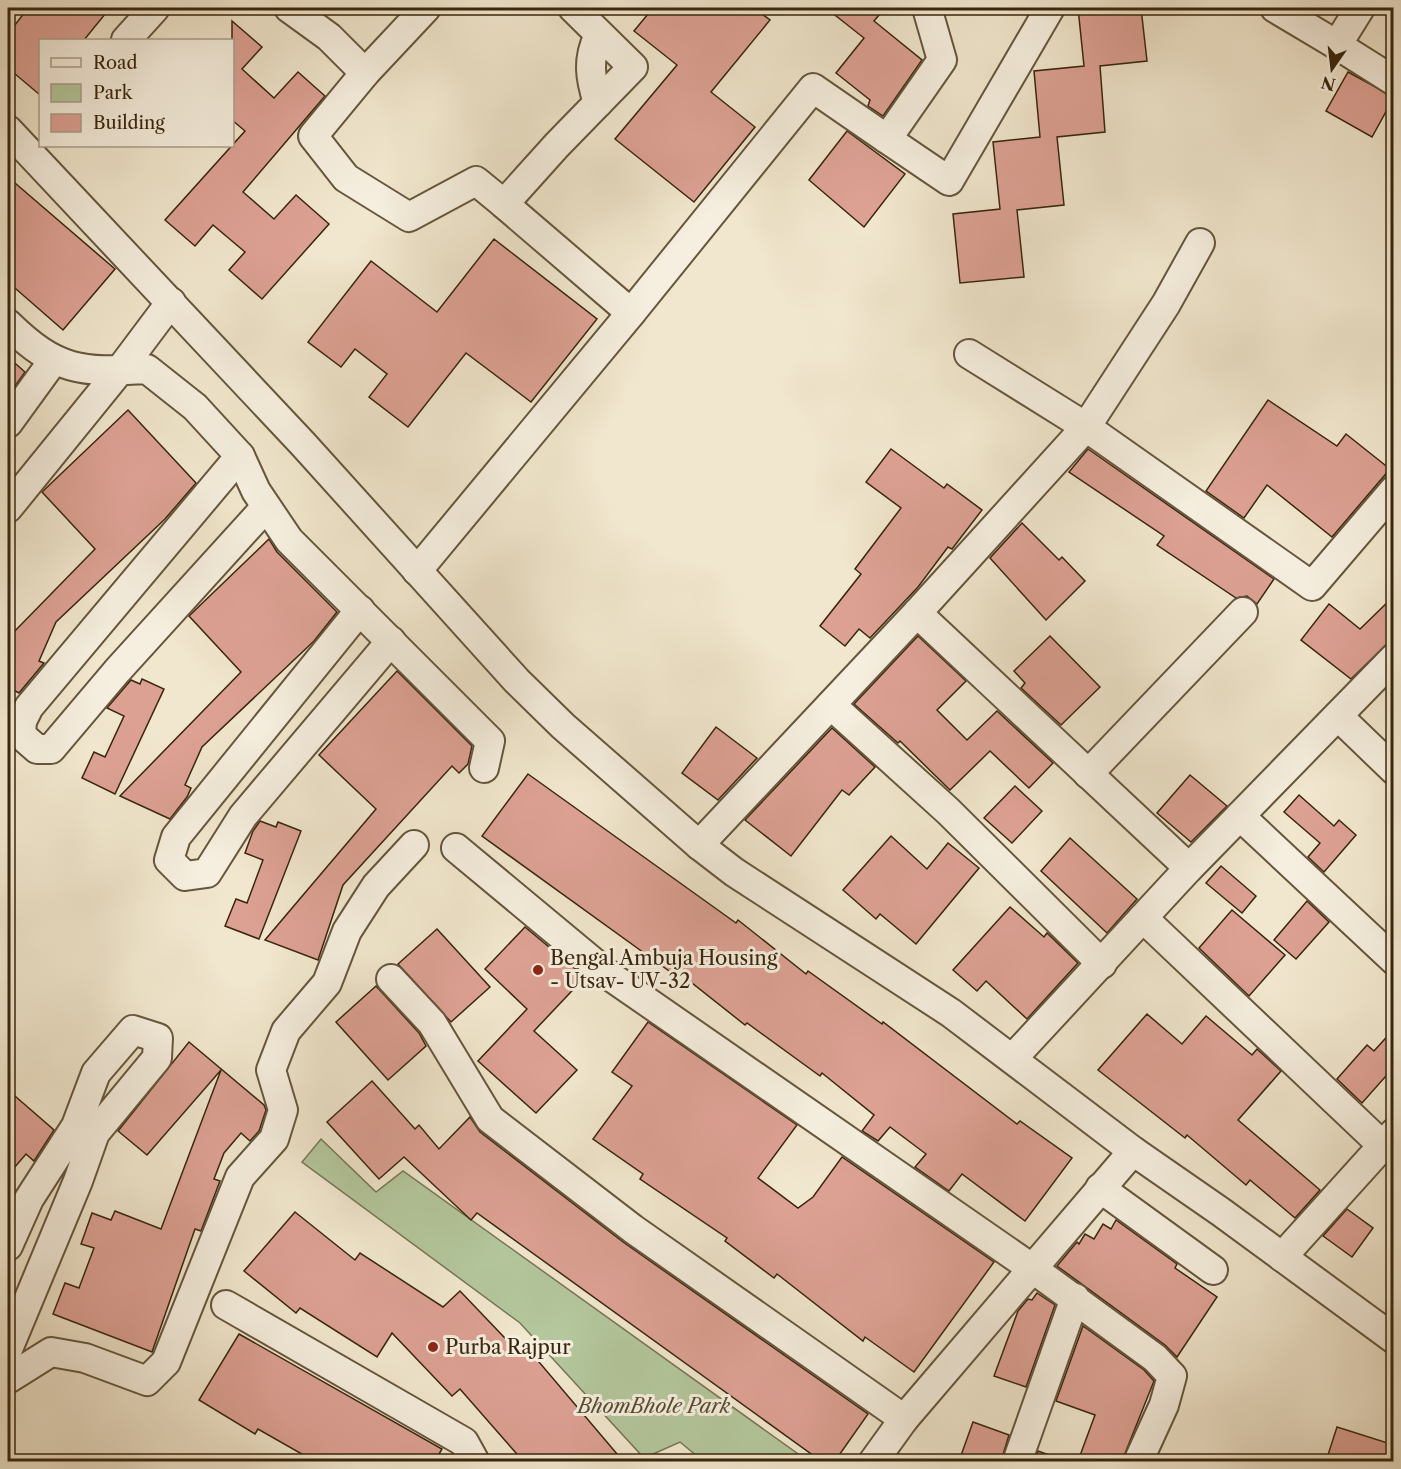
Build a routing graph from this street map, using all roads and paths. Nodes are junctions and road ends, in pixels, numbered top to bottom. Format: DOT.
graph roads {
  1 [pos="155,8"];
  2 [pos="289,8"];
  3 [pos="426,8"];
  4 [pos="573,8"];
  5 [pos="927,8"];
  6 [pos="1050,8"];
  7 [pos="1275,8"];
  8 [pos="1360,8"];
  9 [pos="599,35"];
  10 [pos="127,39"];
  11 [pos="1337,45"];
  12 [pos="365,73"];
  13 [pos="1394,81"];
  14 [pos="598,103"];
  15 [pos="8,130"];
  16 [pos="887,139"];
  17 [pos="36,147"];
  18 [pos="504,204"];
  19 [pos="1200,243"];
  20 [pos="171,302"];
  21 [pos="631,313"];
  22 [pos="8,324"];
  23 [pos="969,354"];
  24 [pos="53,361"];
  25 [pos="120,370"];
  26 [pos="8,423"];
  27 [pos="1086,427"];
  28 [pos="240,456"];
  29 [pos="1394,490"];
  30 [pos="266,507"];
  31 [pos="8,508"];
  32 [pos="417,571"];
  33 [pos="360,610"];
  34 [pos="1243,612"];
  35 [pos="917,613"];
  36 [pos="391,641"];
  37 [pos="1394,658"];
  38 [pos="831,705"];
  39 [pos="1338,716"];
  40 [pos="484,768"];
  41 [pos="1394,770"];
  42 [pos="1088,774"];
  43 [pos="1240,816"];
  44 [pos="414,845"];
  45 [pos="699,845"];
  46 [pos="456,848"];
  47 [pos="1189,868"];
  48 [pos="1143,918"];
  49 [pos="1394,960"];
  50 [pos="1102,964"];
  51 [pos="391,979"];
  52 [pos="1013,1058"];
  53 [pos="1388,1138"];
  54 [pos="1133,1151"];
  55 [pos="1100,1188"];
  56 [pos="8,1246"];
  57 [pos="1282,1257"];
  58 [pos="1033,1269"];
  59 [pos="1213,1270"];
  60 [pos="1075,1298"];
  61 [pos="226,1305"];
  62 [pos="1394,1339"];
  63 [pos="8,1349"];
  64 [pos="8,1378"];
  65 [pos="904,1419"];
  66 [pos="463,1455"];
  67 [pos="873,1461"];
  68 [pos="1017,1461"];
  69 [pos="1138,1461"];
  1 -- 10 [label="street"];
  2 -- 12 [label="street"];
  3 -- 12 [label="street"];
  4 -- 9 [label="street"];
  5 -- 16 [label="street"];
  6 -- 16 [label="street"];
  7 -- 11 [label="street"];
  8 -- 11 [label="street"];
  9 -- 14 [label="street"];
  9 -- 14 [label="street"];
  11 -- 13 [label="street"];
  12 -- 18 [label="street"];
  14 -- 18 [label="street"];
  15 -- 17 [label="street"];
  16 -- 21 [label="street"];
  17 -- 20 [label="street"];
  18 -- 21 [label="street"];
  19 -- 27 [label="street"];
  20 -- 25 [label="street"];
  20 -- 32 [label="street"];
  21 -- 32 [label="street"];
  22 -- 24 [label="street"];
  23 -- 27 [label="street"];
  24 -- 25 [label="street"];
  24 -- 26 [label="street"];
  25 -- 28 [label="street"];
  25 -- 31 [label="street"];
  27 -- 29 [label="street"];
  27 -- 35 [label="street"];
  28 -- 30 [label="street"];
  28 -- 30 [label="street"];
  30 -- 33 [label="street"];
  32 -- 45 [label="street"];
  33 -- 36 [label="street"];
  33 -- 36 [label="street"];
  34 -- 42 [label="street"];
  35 -- 38 [label="street"];
  35 -- 42 [label="street"];
  36 -- 40 [label="street"];
  37 -- 39 [label="street"];
  38 -- 45 [label="street"];
  38 -- 50 [label="street"];
  39 -- 41 [label="street"];
  39 -- 43 [label="street"];
  42 -- 47 [label="street"];
  43 -- 47 [label="street"];
  43 -- 49 [label="street"];
  44 -- 64 [label="street"];
  45 -- 52 [label="street"];
  46 -- 58 [label="street"];
  47 -- 48 [label="street"];
  48 -- 50 [label="street"];
  48 -- 53 [label="street"];
  50 -- 52 [label="street"];
  51 -- 65 [label="street"];
  52 -- 54 [label="street"];
  53 -- 57 [label="street"];
  54 -- 55 [label="street"];
  54 -- 57 [label="street"];
  55 -- 58 [label="street"];
  55 -- 59 [label="street"];
  56 -- 63 [label="street"];
  57 -- 62 [label="street"];
  58 -- 60 [label="street"];
  58 -- 65 [label="street"];
  60 -- 68 [label="street"];
  60 -- 69 [label="street"];
  61 -- 66 [label="street"];
  65 -- 67 [label="street"];
}
